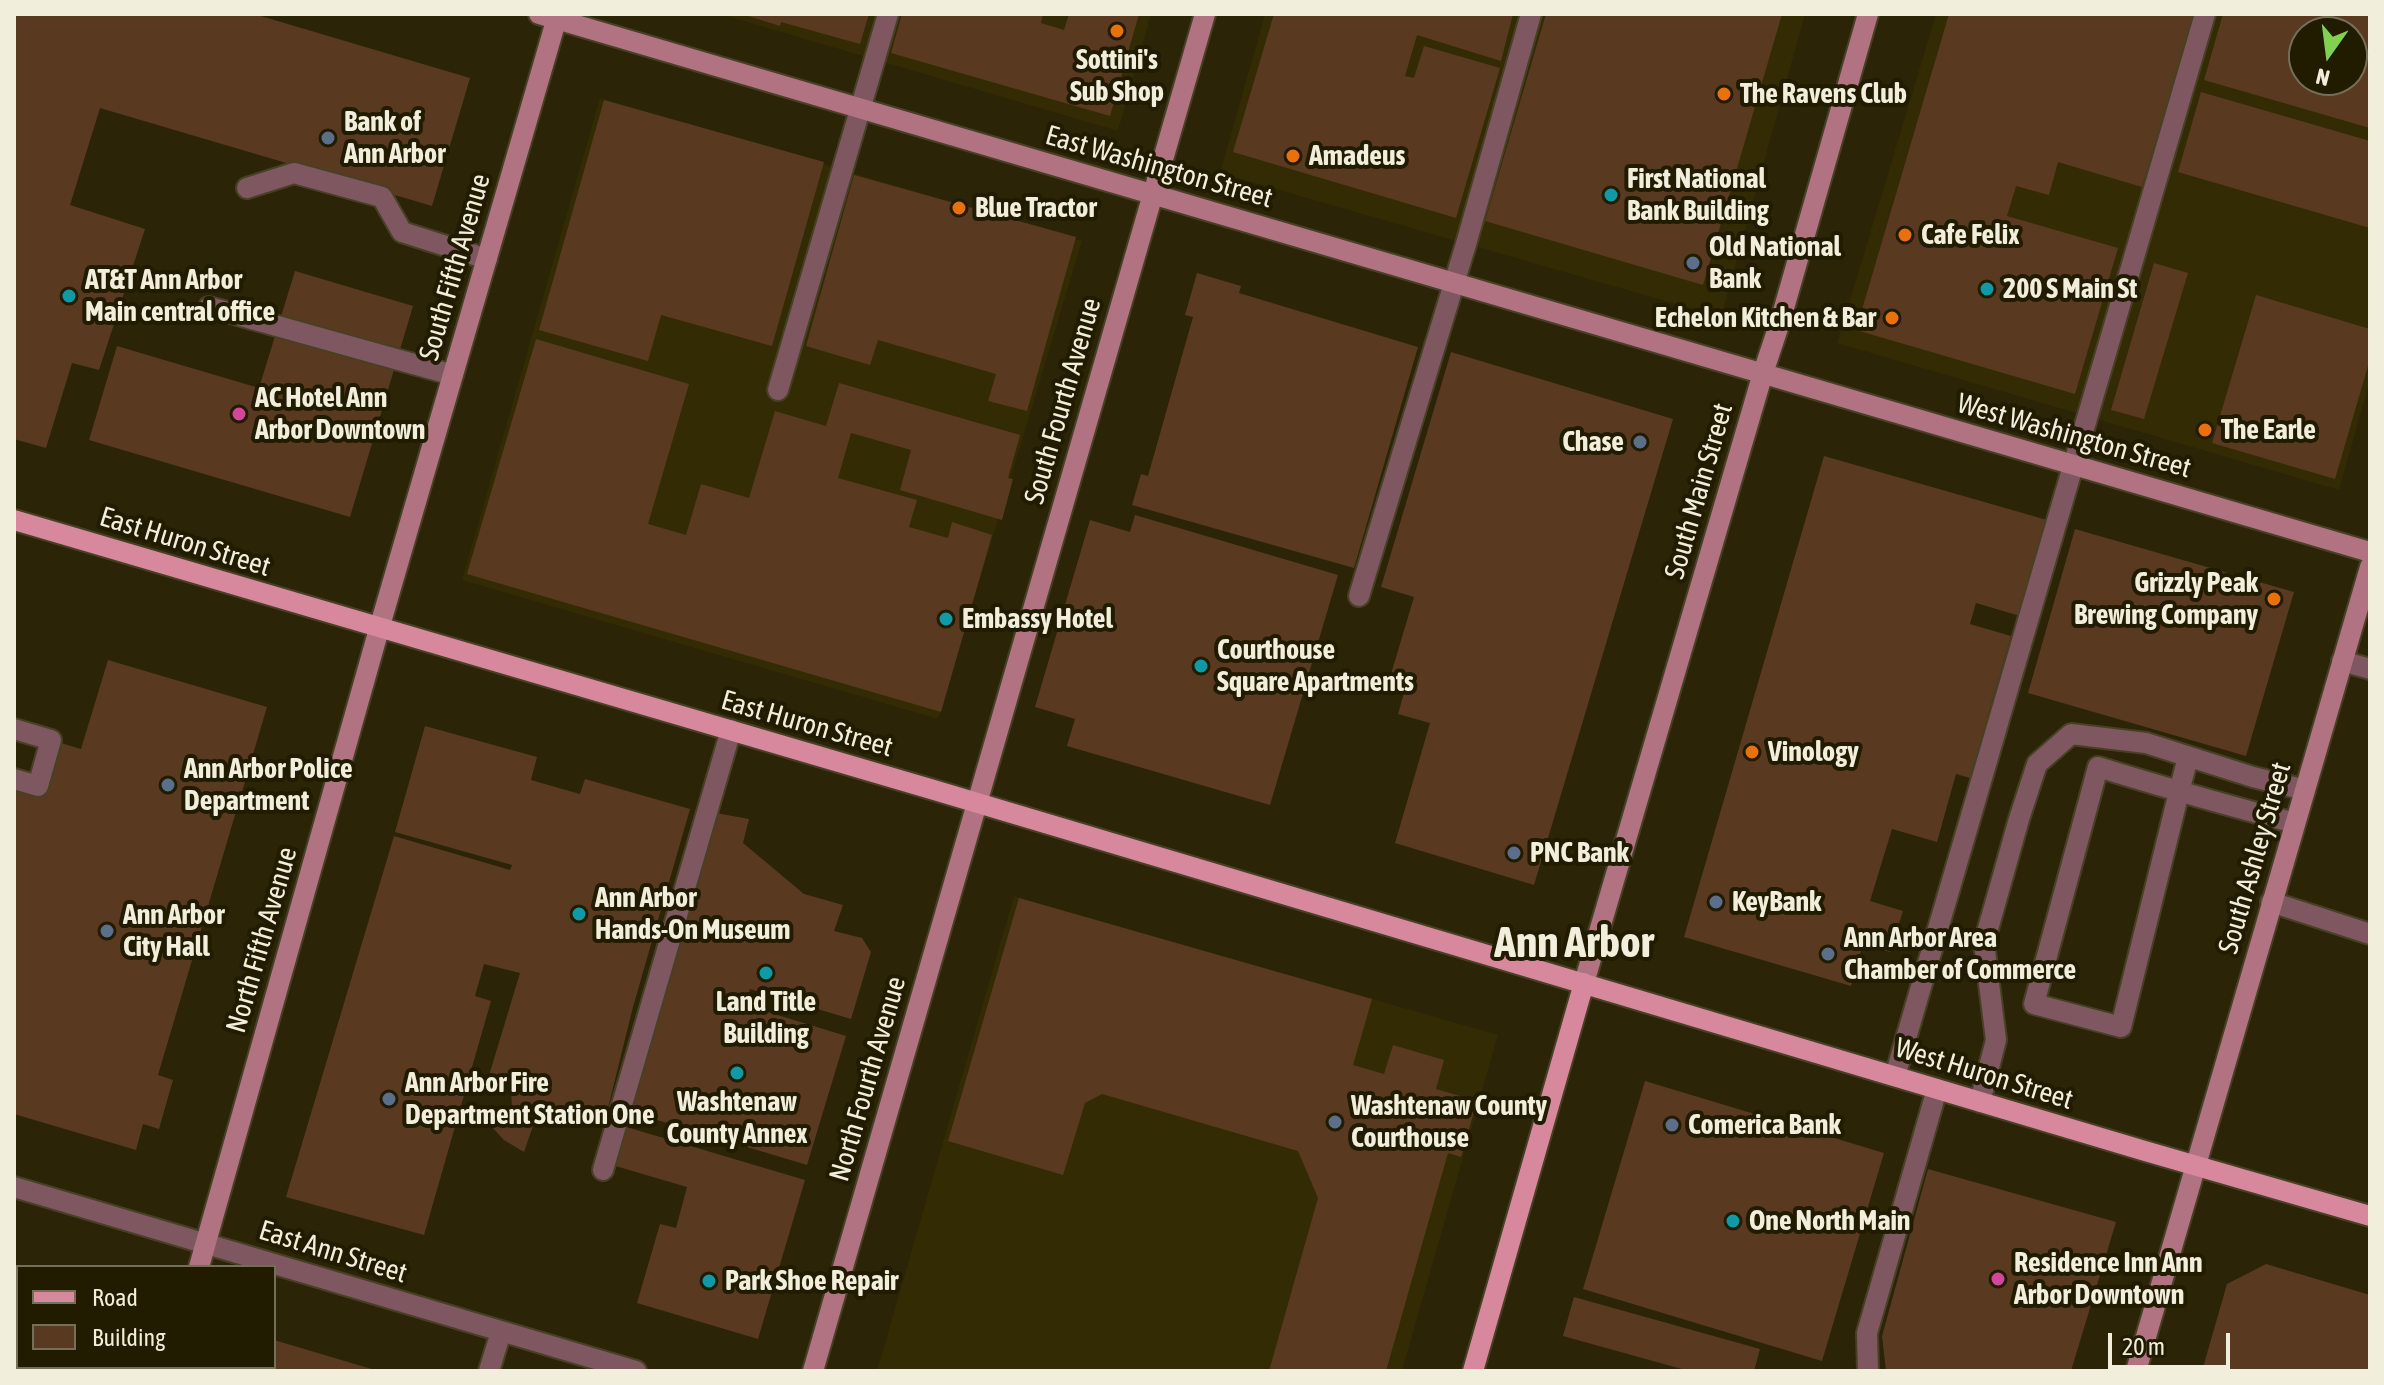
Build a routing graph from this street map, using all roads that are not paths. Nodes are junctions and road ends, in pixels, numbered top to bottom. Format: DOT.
graph roads {
  1 [pos="888,14"];
  2 [pos="1205,14"];
  3 [pos="1531,14"];
  4 [pos="1868,14"];
  5 [pos="2205,14"];
  6 [pos="551,16"];
  7 [pos="861,108"];
  8 [pos="247,188"];
  9 [pos="1151,194"];
  10 [pos="487,259"];
  11 [pos="1454,283"];
  12 [pos="209,307"];
  13 [pos="1763,373"];
  14 [pos="453,375"];
  15 [pos="778,390"];
  16 [pos="2075,465"];
  17 [pos="14,520"];
  18 [pos="2370,552"];
  19 [pos="2370,567"];
  20 [pos="1359,596"];
  21 [pos="379,629"];
  22 [pos="2342,661"];
  23 [pos="2370,669"];
  24 [pos="14,729"];
  25 [pos="731,730"];
  26 [pos="2188,757"];
  27 [pos="14,779"];
  28 [pos="2305,790"];
  29 [pos="2179,792"];
  30 [pos="977,803"];
  31 [pos="2295,823"];
  32 [pos="2271,902"];
  33 [pos="2370,934"];
  34 [pos="1584,983"];
  35 [pos="1895,1076"];
  36 [pos="1937,1089"];
  37 [pos="1980,1102"];
  38 [pos="2194,1166"];
  39 [pos="603,1170"];
  40 [pos="14,1187"];
  41 [pos="2370,1216"];
  42 [pos="206,1243"];
  43 [pos="200,1265"];
  44 [pos="501,1332"];
  45 [pos="489,1371"];
  46 [pos="636,1371"];
  47 [pos="813,1371"];
  48 [pos="1473,1371"];
  49 [pos="1868,1371"];
  50 [pos="2136,1371"];
  1 -- 7 [label="street"];
  2 -- 9 [label="street, South Fourth Avenue"];
  3 -- 11 [label="street"];
  4 -- 13 [label="street, South Main Street"];
  5 -- 16 [label="street"];
  6 -- 7 [label="street, East Washington Street"];
  6 -- 10 [label="street, South Fifth Avenue"];
  7 -- 9 [label="street, East Washington Street"];
  7 -- 15 [label="street"];
  8 -- 10 [label="street"];
  9 -- 11 [label="street, East Washington Street"];
  9 -- 30 [label="street, South Fourth Avenue"];
  10 -- 14 [label="street, South Fifth Avenue"];
  11 -- 13 [label="street, East Washington Street"];
  11 -- 20 [label="street"];
  12 -- 14 [label="street"];
  13 -- 16 [label="street, West Washington Street"];
  13 -- 34 [label="street, South Main Street"];
  14 -- 21 [label="street, South Fifth Avenue"];
  16 -- 18 [label="street, West Washington Street"];
  16 -- 35 [label="street"];
  17 -- 21 [label="main road, East Huron Street"];
  19 -- 22 [label="street, South Ashley Street"];
  21 -- 25 [label="main road, East Huron Street"];
  21 -- 42 [label="street, North Fifth Avenue"];
  22 -- 23 [label="street"];
  22 -- 28 [label="street, South Ashley Street"];
  24 -- 27 [label="street"];
  25 -- 30 [label="main road, East Huron Street"];
  25 -- 39 [label="street"];
  26 -- 28 [label="street"];
  26 -- 29 [label="street"];
  26 -- 37 [label="street"];
  28 -- 31 [label="street, South Ashley Street"];
  29 -- 29 [label="street"];
  29 -- 31 [label="street"];
  30 -- 34 [label="main road, East Huron Street"];
  30 -- 47 [label="street, North Fourth Avenue"];
  31 -- 32 [label="street, South Ashley Street"];
  32 -- 33 [label="street"];
  32 -- 38 [label="street, South Ashley Street"];
  34 -- 35 [label="main road, West Huron Street"];
  34 -- 48 [label="main road"];
  35 -- 36 [label="main road, West Huron Street"];
  36 -- 37 [label="main road, West Huron Street"];
  36 -- 49 [label="street"];
  37 -- 38 [label="main road, West Huron Street"];
  38 -- 41 [label="main road, West Huron Street"];
  38 -- 50 [label="street, South Ashley Street"];
  40 -- 42 [label="street, East Ann Street"];
  42 -- 43 [label="street, North Fifth Avenue"];
  42 -- 44 [label="street, East Ann Street"];
  44 -- 45 [label="street"];
  44 -- 46 [label="street, East Ann Street"];
}
